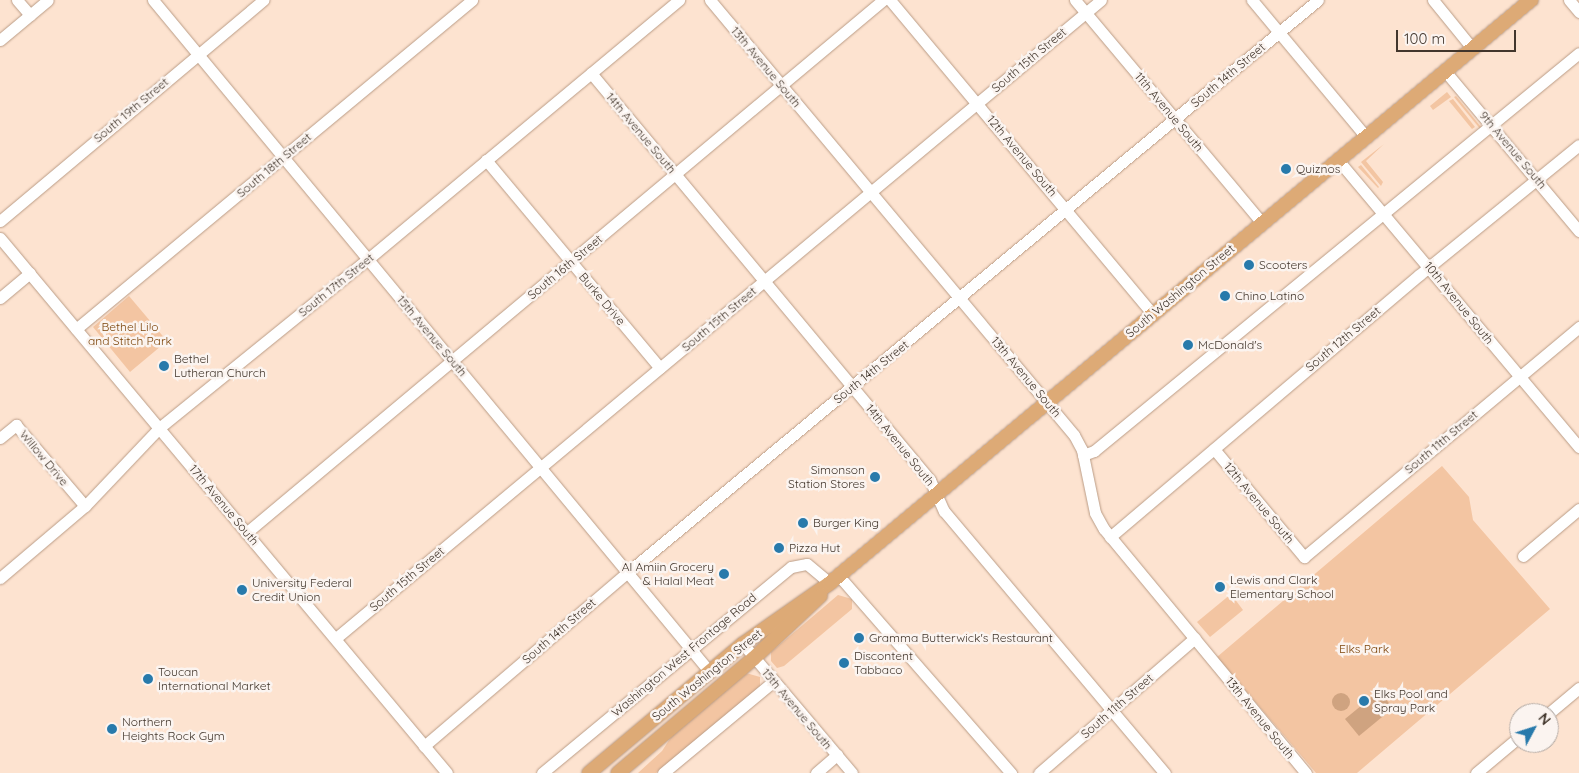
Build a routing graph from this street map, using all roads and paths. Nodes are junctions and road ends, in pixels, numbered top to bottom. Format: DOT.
graph roads {
  1 [pos="17,0"];
  2 [pos="48,0"];
  3 [pos="153,0"];
  4 [pos="263,0"];
  5 [pos="472,0"];
  6 [pos="679,0"];
  7 [pos="710,0"];
  8 [pos="884,0"];
  9 [pos="890,0"];
  10 [pos="1075,0"];
  11 [pos="1101,0"];
  12 [pos="1252,0"];
  13 [pos="1318,0"];
  14 [pos="1433,0"];
  15 [pos="1531,0"];
  16 [pos="1569,0"];
  17 [pos="1086,12"];
  18 [pos="1579,12"];
  19 [pos="30,15"];
  20 [pos="1279,32"];
  21 [pos="0,40"];
  22 [pos="1472,48"];
  23 [pos="1579,53"];
  24 [pos="198,54"];
  25 [pos="1445,71"];
  26 [pos="591,74"];
  27 [pos="782,86"];
  28 [pos="978,103"];
  29 [pos="1175,119"];
  30 [pos="1492,124"];
  31 [pos="1366,136"];
  32 [pos="1579,146"];
  33 [pos="284,157"];
  34 [pos="486,160"];
  35 [pos="1338,160"];
  36 [pos="676,174"];
  37 [pos="1538,180"];
  38 [pos="870,192"];
  39 [pos="1066,209"];
  40 [pos="1385,215"];
  41 [pos="0,221"];
  42 [pos="1262,223"];
  43 [pos="1579,230"];
  44 [pos="0,238"];
  45 [pos="368,259"];
  46 [pos="572,261"];
  47 [pos="1430,267"];
  48 [pos="30,273"];
  49 [pos="764,281"];
  50 [pos="0,298"];
  51 [pos="960,299"];
  52 [pos="1153,314"];
  53 [pos="1579,327"];
  54 [pos="76,329"];
  55 [pos="452,360"];
  56 [pos="660,368"];
  57 [pos="1519,376"];
  58 [pos="853,387"];
  59 [pos="1047,403"];
  60 [pos="159,428"];
  61 [pos="0,438"];
  62 [pos="1579,447"];
  63 [pos="1214,449"];
  64 [pos="1083,455"];
  65 [pos="542,466"];
  66 [pos="937,493"];
  67 [pos="85,506"];
  68 [pos="1579,509"];
  69 [pos="246,533"];
  70 [pos="1110,537"];
  71 [pos="1523,556"];
  72 [pos="1304,557"];
  73 [pos="628,572"];
  74 [pos="0,578"];
  75 [pos="834,580"];
  76 [pos="336,638"];
  77 [pos="1195,638"];
  78 [pos="743,644"];
  79 [pos="691,649"];
  80 [pos="754,658"];
  81 [pos="710,672"];
  82 [pos="774,681"];
  83 [pos="1579,688"];
  84 [pos="1559,705"];
  85 [pos="1112,710"];
  86 [pos="424,746"];
  87 [pos="1509,746"];
  88 [pos="837,755"];
  89 [pos="447,773"];
  90 [pos="542,773"];
  91 [pos="589,773"];
  92 [pos="618,773"];
  93 [pos="663,773"];
  94 [pos="816,773"];
  95 [pos="852,773"];
  96 [pos="1012,773"];
  97 [pos="1038,773"];
  98 [pos="1165,773"];
  99 [pos="1306,773"];
  100 [pos="1476,773"];
  1 -- 19 [label="street"];
  2 -- 19 [label="street"];
  3 -- 24 [label="street, 15th Avenue South"];
  4 -- 24 [label="street, South 19th Street"];
  5 -- 33 [label="street, South 18th Street"];
  6 -- 26 [label="street, South 17th Street"];
  7 -- 27 [label="street, 13th Avenue South"];
  8 -- 27 [label="street, South 16th Street"];
  9 -- 28 [label="street, 12th Avenue South"];
  10 -- 17 [label="street, 11th Avenue South"];
  11 -- 17 [label="street, South 15th Street"];
  12 -- 20 [label="street"];
  13 -- 20 [label="street, South 14th Street"];
  14 -- 22 [label="street"];
  15 -- 22 [label="main road, South Washington Street"];
  16 -- 18 [label="street"];
  17 -- 28 [label="street, South 15th Street"];
  17 -- 29 [label="street, 11th Avenue South"];
  19 -- 21 [label="street"];
  20 -- 29 [label="street, South 14th Street"];
  20 -- 31 [label="street"];
  22 -- 25 [label="main road, South Washington Street"];
  23 -- 30 [label="street"];
  24 -- 33 [label="street, 15th Avenue South"];
  24 -- 41 [label="street, South 19th Street"];
  25 -- 30 [label="street, 9th Avenue South"];
  25 -- 31 [label="main road, South Washington Street"];
  26 -- 34 [label="street, South 17th Street"];
  26 -- 36 [label="street, 14th Avenue South"];
  27 -- 36 [label="street, South 16th Street"];
  27 -- 38 [label="street, 13th Avenue South"];
  28 -- 38 [label="street, South 15th Street"];
  28 -- 39 [label="street, 12th Avenue South"];
  29 -- 39 [label="street, South 14th Street"];
  29 -- 42 [label="street, 11th Avenue South"];
  30 -- 37 [label="street, 9th Avenue South"];
  30 -- 40 [label="street"];
  31 -- 35 [label="main road, South Washington Street"];
  32 -- 37 [label="street, South 12th Street"];
  33 -- 45 [label="street, 15th Avenue South"];
  33 -- 54 [label="street, South 18th Street"];
  34 -- 45 [label="street, South 17th Street"];
  34 -- 46 [label="street, Burke Drive"];
  35 -- 40 [label="street, 10th Avenue South"];
  35 -- 42 [label="main road, South Washington Street"];
  36 -- 46 [label="street, South 16th Street"];
  36 -- 49 [label="street, 14th Avenue South"];
  37 -- 43 [label="street, 9th Avenue South"];
  37 -- 47 [label="street, South 12th Street"];
  38 -- 49 [label="street, South 15th Street"];
  38 -- 51 [label="street, 13th Avenue South"];
  39 -- 51 [label="street, South 14th Street"];
  39 -- 52 [label="street, 12th Avenue South"];
  40 -- 47 [label="street, 10th Avenue South"];
  40 -- 64 [label="street"];
  42 -- 52 [label="main road, South Washington Street"];
  44 -- 48 [label="street, 17th Avenue South"];
  45 -- 55 [label="street, 15th Avenue South"];
  45 -- 60 [label="street, South 17th Street"];
  46 -- 55 [label="street, South 16th Street"];
  46 -- 56 [label="street, Burke Drive"];
  47 -- 57 [label="street, 10th Avenue South"];
  47 -- 63 [label="street, South 12th Street"];
  48 -- 50 [label="street"];
  48 -- 54 [label="street, 17th Avenue South"];
  49 -- 56 [label="street, South 15th Street"];
  49 -- 58 [label="street, 14th Avenue South"];
  51 -- 58 [label="street, South 14th Street"];
  51 -- 59 [label="street, 13th Avenue South"];
  52 -- 59 [label="main road, South Washington Street"];
  53 -- 57 [label="street, South 11th Street"];
  54 -- 60 [label="street, 17th Avenue South"];
  55 -- 65 [label="street, 15th Avenue South"];
  55 -- 69 [label="street, South 16th Street"];
  56 -- 65 [label="street, South 15th Street"];
  57 -- 62 [label="street, 10th Avenue South"];
  57 -- 72 [label="street, South 11th Street"];
  58 -- 66 [label="street, 14th Avenue South"];
  58 -- 73 [label="street, South 14th Street"];
  59 -- 64 [label="street, 13th Avenue South"];
  59 -- 66 [label="main road, South Washington Street"];
  60 -- 67 [label="street, South 17th Street"];
  60 -- 69 [label="street, 17th Avenue South"];
  61 -- 67 [label="street, Willow Drive"];
  63 -- 70 [label="street, South 12th Street"];
  63 -- 72 [label="street, 12th Avenue South"];
  64 -- 70 [label="street, 13th Avenue South"];
  65 -- 73 [label="street, 15th Avenue South"];
  65 -- 76 [label="street, South 15th Street"];
  66 -- 75 [label="main road, South Washington Street"];
  66 -- 85 [label="street, 14th Avenue South"];
  67 -- 74 [label="street, South 17th Street"];
  68 -- 71 [label="street"];
  69 -- 76 [label="street, 17th Avenue South"];
  70 -- 77 [label="street, 13th Avenue South"];
  73 -- 79 [label="street, 15th Avenue South"];
  73 -- 86 [label="street, South 14th Street"];
  75 -- 78 [label="main road, South Washington Street"];
  75 -- 79 [label="street, Washington West Frontage Road"];
  75 -- 80 [label="main road, South Washington Street"];
  75 -- 96 [label="street, Washington West Frontage Road"];
  76 -- 86 [label="street, 17th Avenue South"];
  77 -- 85 [label="street, South 11th Street"];
  77 -- 99 [label="street, 13th Avenue South"];
  78 -- 80 [label="street, 15th Avenue South"];
  78 -- 81 [label="main road, South Washington Street"];
  79 -- 81 [label="street, 15th Avenue South"];
  79 -- 90 [label="street, Washington West Frontage Road"];
  80 -- 82 [label="street, 15th Avenue South"];
  80 -- 92 [label="main road, South Washington Street"];
  81 -- 91 [label="main road, South Washington Street"];
  82 -- 88 [label="street, 15th Avenue South"];
  82 -- 93 [label="street"];
  83 -- 84 [label="street"];
  85 -- 97 [label="street, South 11th Street"];
  85 -- 98 [label="street, 14th Avenue South"];
  86 -- 89 [label="street, 17th Avenue South"];
  87 -- 100 [label="street"];
  88 -- 94 [label="street"];
  88 -- 95 [label="street, 15th Avenue South"];
}
